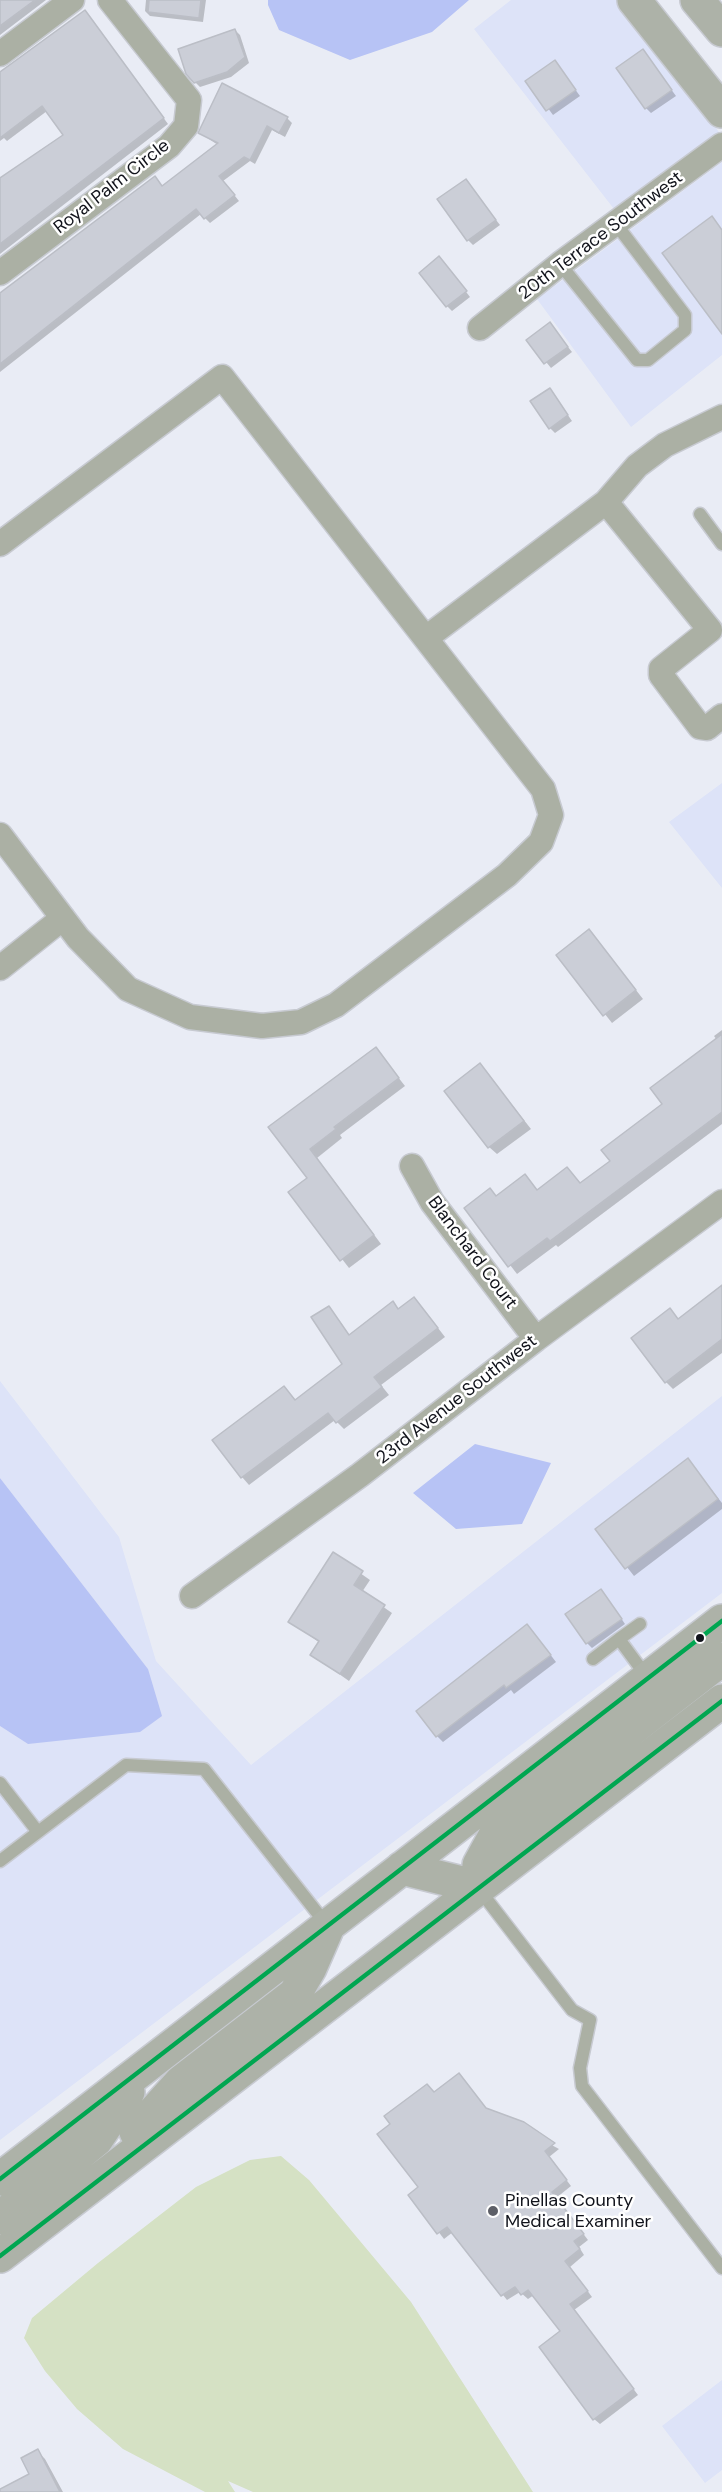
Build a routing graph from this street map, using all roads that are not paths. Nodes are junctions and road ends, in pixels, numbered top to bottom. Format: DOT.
graph roads {
  1 [pos="72,0"];
  2 [pos="110,0"];
  3 [pos="634,0"];
  4 [pos="0,54"];
  5 [pos="722,111"];
  6 [pos="722,146"];
  7 [pos="616,224"];
  8 [pos="560,264"];
  9 [pos="0,273"];
  10 [pos="480,328"];
  11 [pos="722,417"];
  12 [pos="606,502"];
  13 [pos="700,514"];
  14 [pos="0,544"];
  15 [pos="722,544"];
  16 [pos="716,625"];
  17 [pos="426,638"];
  18 [pos="722,716"];
  19 [pos="0,835"];
  20 [pos="63,918"];
  21 [pos="0,968"];
  22 [pos="412,1166"];
  23 [pos="722,1202"];
  24 [pos="536,1339"];
  25 [pos="192,1596"];
  26 [pos="722,1621"];
  27 [pos="640,1624"];
  28 [pos="619,1639"];
  29 [pos="592,1659"];
  30 [pos="722,1659"];
  31 [pos="648,1678"];
  32 [pos="722,1701"];
  33 [pos="0,1783"];
  34 [pos="38,1832"];
  35 [pos="0,1861"];
  36 [pos="402,1868"];
  37 [pos="477,1887"];
  38 [pos="328,1926"];
  39 [pos="142,2071"];
  40 [pos="110,2171"];
  41 [pos="0,2179"];
  42 [pos="0,2218"];
  43 [pos="0,2256"];
  44 [pos="722,2268"];
  1 -- 4 [label="street"];
  2 -- 9 [label="street, Royal Palm Circle"];
  3 -- 5 [label="main road"];
  6 -- 7 [label="street, 20th Terrace Southwest"];
  7 -- 8 [label="street, 20th Terrace Southwest"];
  7 -- 8 [label="lane"];
  8 -- 10 [label="street, 20th Terrace Southwest"];
  11 -- 12 [label="street"];
  12 -- 16 [label="street"];
  12 -- 17 [label="street"];
  13 -- 15 [label="lane"];
  14 -- 17 [label="street"];
  16 -- 18 [label="street"];
  17 -- 20 [label="street"];
  19 -- 20 [label="street"];
  20 -- 21 [label="street"];
  22 -- 24 [label="street, Blanchard Court"];
  23 -- 24 [label="street, 23rd Avenue Southwest"];
  24 -- 25 [label="street, 23rd Avenue Southwest"];
  26 -- 31 [label="main road"];
  27 -- 28 [label="lane"];
  28 -- 29 [label="lane"];
  28 -- 31 [label="lane"];
  30 -- 37 [label="main road"];
  31 -- 36 [label="main road"];
  32 -- 37 [label="main road"];
  33 -- 34 [label="lane"];
  34 -- 35 [label="lane"];
  34 -- 38 [label="lane"];
  36 -- 37 [label="main road"];
  36 -- 38 [label="main road"];
  37 -- 40 [label="main road"];
  37 -- 44 [label="lane"];
  38 -- 39 [label="main road"];
  38 -- 40 [label="main road"];
  39 -- 41 [label="main road"];
  39 -- 42 [label="main road"];
  40 -- 43 [label="main road"];
}
